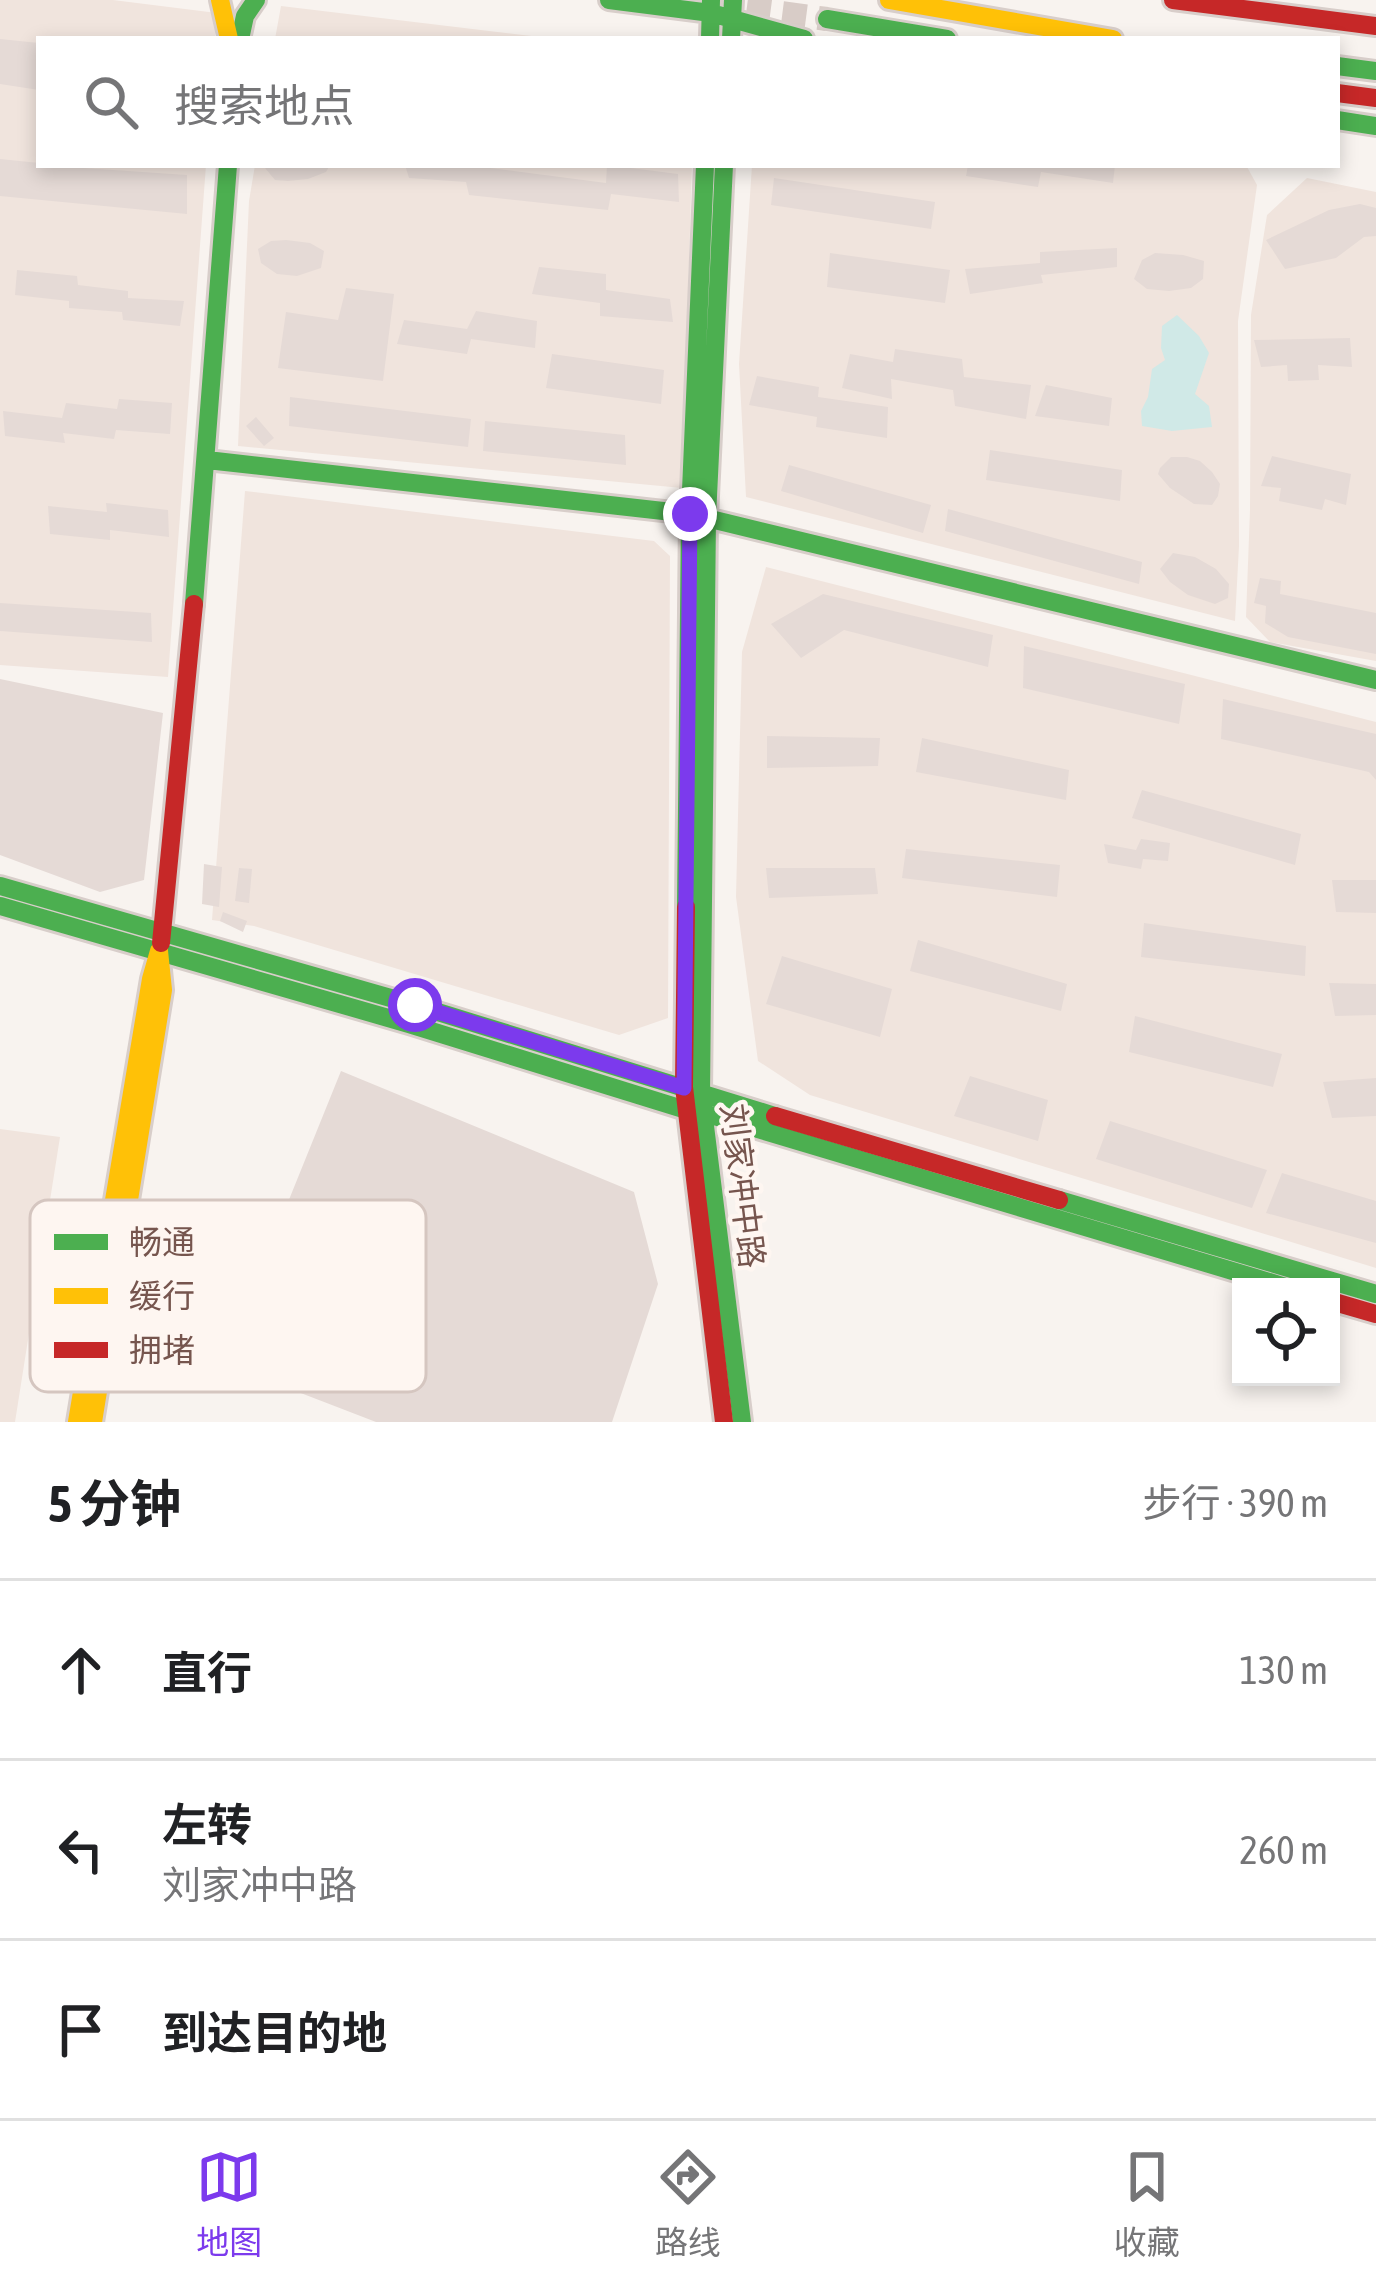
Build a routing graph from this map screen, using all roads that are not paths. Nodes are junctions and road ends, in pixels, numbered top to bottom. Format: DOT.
graph roads {
  1 [pos="220,0"];
  2 [pos="256,0"];
  3 [pos="608,0"];
  4 [pos="889,0"];
  5 [pos="1173,0"];
  6 [pos="711,6"];
  7 [pos="732,19"];
  8 [pos="827,19"];
  9 [pos="1376,26"];
  10 [pos="228,36"];
  11 [pos="241,36"];
  12 [pos="710,36"];
  13 [pos="793,36"];
  14 [pos="928,36"];
  15 [pos="1096,36"];
  16 [pos="1340,66"];
  17 [pos="1376,71"];
  18 [pos="1340,93"];
  19 [pos="1376,98"];
  20 [pos="1340,120"];
  21 [pos="1376,126"];
  22 [pos="227,168"];
  23 [pos="705,168"];
  24 [pos="724,168"];
  25 [pos="207,460"];
  26 [pos="698,516"];
  27 [pos="1376,680"];
  28 [pos="0,886"];
  29 [pos="0,906"];
  30 [pos="162,941"];
  31 [pos="694,1101"];
  32 [pos="114,1200"];
  33 [pos="129,1200"];
  34 [pos="1257,1278"];
  35 [pos="1376,1294"];
  36 [pos="1340,1303"];
  37 [pos="1376,1314"];
  38 [pos="82,1392"];
  39 [pos="98,1392"];
  40 [pos="77,1422"];
  41 [pos="93,1422"];
  42 [pos="724,1422"];
  43 [pos="742,1422"];
  1 -- 10 [label="main road"];
  2 -- 11 [label="main road"];
  3 -- 6 [label="main road"];
  4 -- 15 [label="main road"];
  5 -- 9 [label="main road"];
  6 -- 7 [label="main road"];
  6 -- 12 [label="main road"];
  7 -- 13 [label="main road"];
  8 -- 14 [label="main road"];
  16 -- 17 [label="main road"];
  18 -- 19 [label="main road"];
  20 -- 21 [label="main road"];
  22 -- 25 [label="main road"];
  23 -- 26 [label="main road, 刘家冲中路"];
  24 -- 26 [label="main road, 刘家冲中路"];
  25 -- 26 [label="main road"];
  25 -- 30 [label="main road"];
  26 -- 27 [label="main road"];
  26 -- 31 [label="main road, 刘家冲中路"];
  28 -- 30 [label="main road"];
  29 -- 30 [label="main road"];
  30 -- 31 [label="main road"];
  30 -- 32 [label="main road"];
  30 -- 33 [label="main road"];
  31 -- 34 [label="main road"];
  31 -- 35 [label="main road"];
  31 -- 42 [label="main road, 刘家冲中路"];
  31 -- 43 [label="main road, 刘家冲中路"];
  36 -- 37 [label="main road"];
  38 -- 40 [label="main road"];
  39 -- 41 [label="main road"];
}
